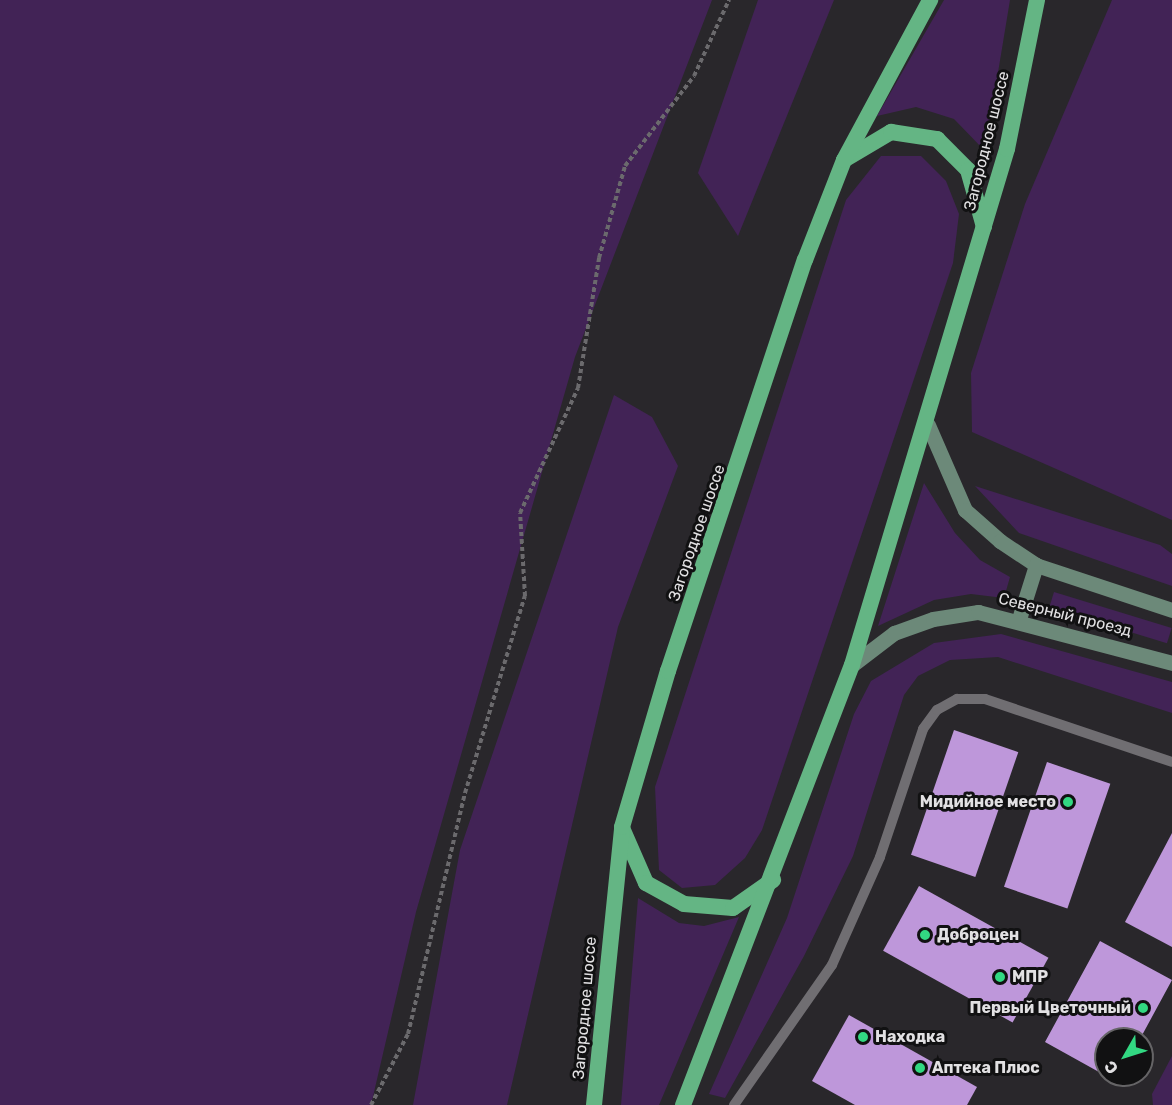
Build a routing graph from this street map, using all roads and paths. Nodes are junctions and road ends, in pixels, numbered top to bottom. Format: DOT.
graph roads {
  1 [pos="729,0"];
  2 [pos="930,0"];
  3 [pos="1037,0"];
  4 [pos="844,160"];
  5 [pos="984,228"];
  6 [pos="928,425"];
  7 [pos="1036,565"];
  8 [pos="1172,610"];
  9 [pos="1019,619"];
  10 [pos="1172,663"];
  11 [pos="852,665"];
  12 [pos="1172,762"];
  13 [pos="622,827"];
  14 [pos="773,880"];
  15 [pos="371,1105"];
  16 [pos="594,1105"];
  17 [pos="683,1105"];
  18 [pos="734,1105"];
  1 -- 15 [label="path"];
  2 -- 4 [label="highway, Загородное шоссе"];
  3 -- 5 [label="highway, Загородное шоссе"];
  4 -- 5 [label="highway"];
  4 -- 13 [label="highway, Загородное шоссе"];
  5 -- 6 [label="highway, Загородное шоссе"];
  6 -- 7 [label="main road, Северный проезд"];
  6 -- 11 [label="highway, Загородное шоссе"];
  7 -- 8 [label="main road, Северный проезд"];
  7 -- 9 [label="main road"];
  9 -- 10 [label="main road, Северный проезд"];
  9 -- 11 [label="main road, Северный проезд"];
  11 -- 14 [label="highway, Загородное шоссе"];
  12 -- 18 [label="lane"];
  13 -- 14 [label="highway"];
  13 -- 16 [label="highway, Загородное шоссе"];
  14 -- 17 [label="highway, Загородное шоссе"];
}
